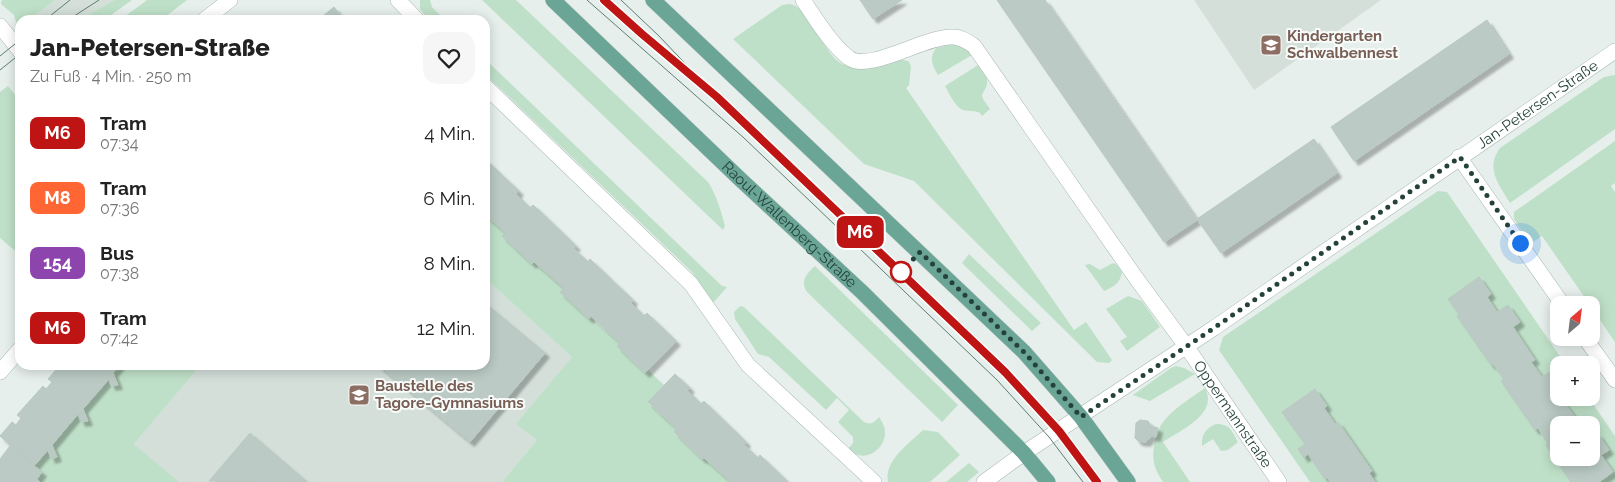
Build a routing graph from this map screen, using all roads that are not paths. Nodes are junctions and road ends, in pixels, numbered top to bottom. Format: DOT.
graph roads {
  1 [pos="230,0"];
  2 [pos="398,0"];
  3 [pos="553,0"];
  4 [pos="653,0"];
  5 [pos="803,0"];
  6 [pos="210,15"];
  7 [pos="412,15"];
  8 [pos="0,26"];
  9 [pos="15,45"];
  10 [pos="1615,51"];
  11 [pos="490,91"];
  12 [pos="1460,157"];
  13 [pos="1557,296"];
  14 [pos="1186,346"];
  15 [pos="1592,346"];
  16 [pos="15,355"];
  17 [pos="0,372"];
  18 [pos="1615,380"];
  19 [pos="1081,417"];
  20 [pos="1024,453"];
  21 [pos="874,482"];
  22 [pos="984,482"];
  23 [pos="1048,482"];
  24 [pos="1128,482"];
  25 [pos="1279,482"];
  1 -- 6 [label="street"];
  2 -- 7 [label="street"];
  3 -- 20 [label="main road, Raoul-Wallenberg-Straße"];
  4 -- 19 [label="main road"];
  5 -- 14 [label="street"];
  8 -- 9 [label="street"];
  10 -- 12 [label="street, Jan-Petersen-Straße"];
  11 -- 21 [label="street"];
  12 -- 13 [label="street, Jan-Petersen-Straße"];
  12 -- 14 [label="street, Jan-Petersen-Straße"];
  14 -- 19 [label="street, Jan-Petersen-Straße"];
  14 -- 25 [label="street, Oppermannstraße"];
  15 -- 18 [label="street"];
  16 -- 17 [label="street"];
  19 -- 20 [label="street"];
  19 -- 24 [label="main road"];
  20 -- 22 [label="street"];
  20 -- 23 [label="main road, Raoul-Wallenberg-Straße"];
}
